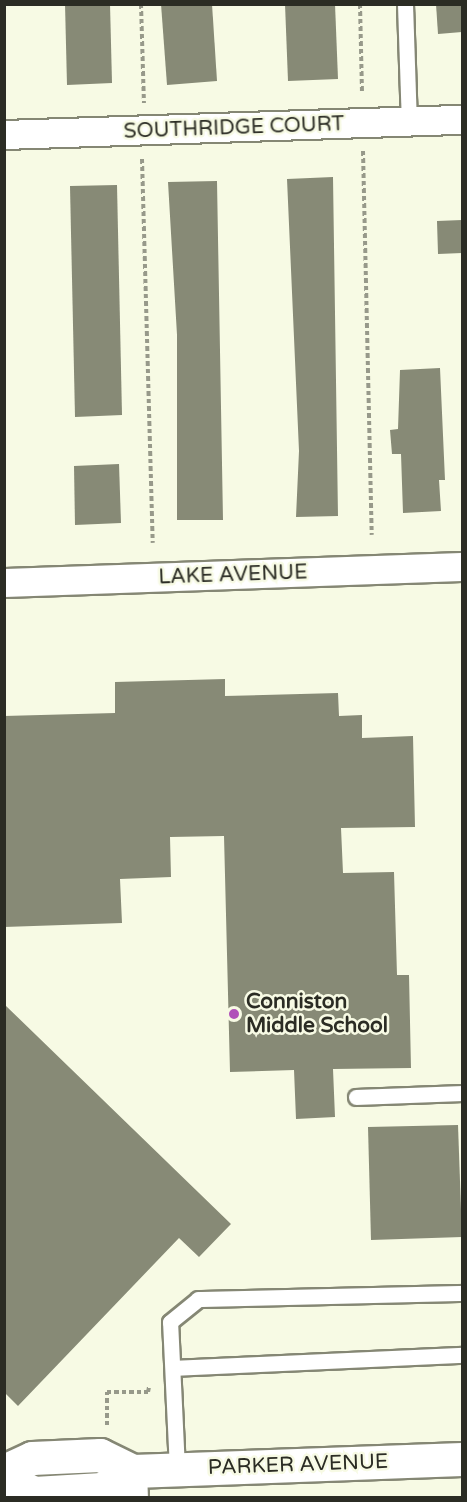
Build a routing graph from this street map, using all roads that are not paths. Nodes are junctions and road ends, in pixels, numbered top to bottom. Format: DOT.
graph roads {
  1 [pos="405,4"];
  2 [pos="462,120"];
  3 [pos="409,122"];
  4 [pos="4,135"];
  5 [pos="462,567"];
  6 [pos="4,583"];
  7 [pos="462,1093"];
  8 [pos="356,1097"];
  9 [pos="462,1293"];
  10 [pos="462,1355"];
  11 [pos="172,1368"];
  12 [pos="462,1459"];
  13 [pos="177,1469"];
  14 [pos="4,1472"];
  15 [pos="4,1479"];
  16 [pos="133,1484"];
  1 -- 3 [label="lane"];
  2 -- 3 [label="street, SOUTHRIDGE COURT"];
  3 -- 4 [label="street, SOUTHRIDGE COURT"];
  5 -- 6 [label="street, LAKE AVENUE"];
  7 -- 8 [label="lane"];
  9 -- 11 [label="lane"];
  10 -- 11 [label="lane"];
  11 -- 13 [label="lane"];
  12 -- 13 [label="street, PARKER AVENUE"];
  13 -- 16 [label="street, PARKER AVENUE"];
  14 -- 16 [label="street, PARKER AVENUE"];
  15 -- 16 [label="street, PARKER AVENUE"];
}
